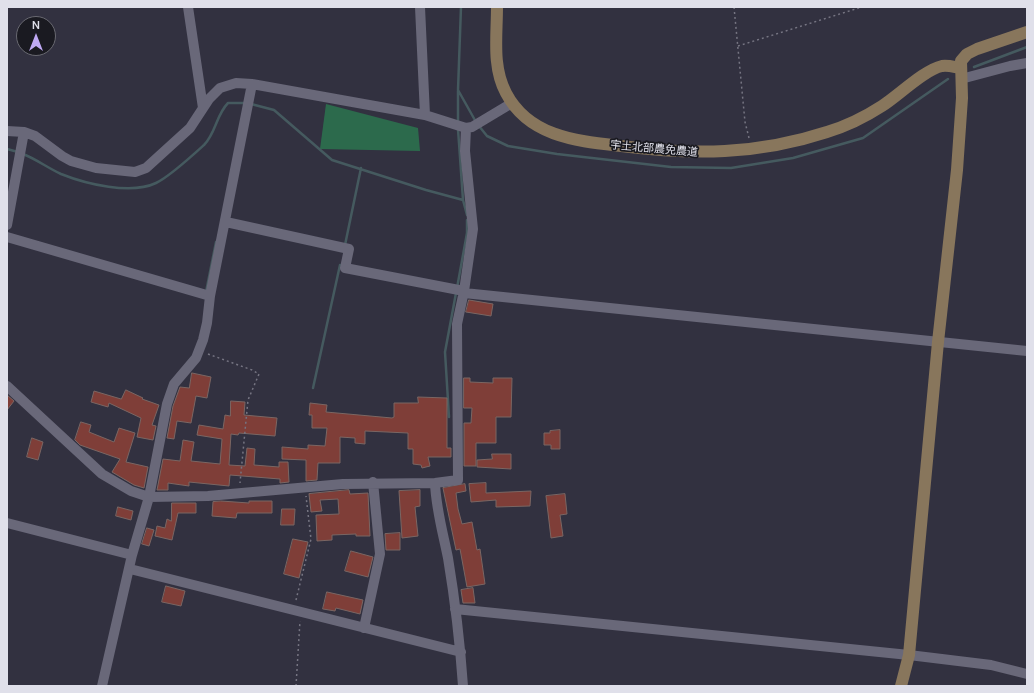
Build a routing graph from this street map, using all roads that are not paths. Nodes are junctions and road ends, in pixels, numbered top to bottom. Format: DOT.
graph roads {
  1 [pos="188,7"];
  2 [pos="420,7"];
  3 [pos="497,7"];
  4 [pos="1027,32"];
  5 [pos="1027,63"];
  6 [pos="961,73"];
  7 [pos="252,84"];
  8 [pos="512,103"];
  9 [pos="203,108"];
  10 [pos="425,115"];
  11 [pos="466,128"];
  12 [pos="7,131"];
  13 [pos="24,132"];
  14 [pos="226,222"];
  15 [pos="7,225"];
  16 [pos="7,237"];
  17 [pos="464,292"];
  18 [pos="210,296"];
  19 [pos="938,342"];
  20 [pos="1027,351"];
  21 [pos="7,386"];
  22 [pos="373,482"];
  23 [pos="435,483"];
  24 [pos="149,497"];
  25 [pos="7,523"];
  26 [pos="132,555"];
  27 [pos="130,569"];
  28 [pos="455,609"];
  29 [pos="364,628"];
  30 [pos="461,652"];
  31 [pos="909,655"];
  32 [pos="1027,674"];
  33 [pos="102,686"];
  34 [pos="463,686"];
  35 [pos="901,686"];
  1 -- 9 [label="street"];
  2 -- 10 [label="street"];
  3 -- 8 [label="street, 宇土北部農免農道"];
  4 -- 6 [label="street"];
  5 -- 6 [label="street"];
  6 -- 8 [label="street, 宇土北部農免農道"];
  6 -- 19 [label="street"];
  7 -- 9 [label="street"];
  7 -- 10 [label="street"];
  7 -- 14 [label="street"];
  8 -- 11 [label="street"];
  9 -- 13 [label="street"];
  10 -- 11 [label="street"];
  11 -- 17 [label="street"];
  12 -- 13 [label="street"];
  13 -- 15 [label="street"];
  14 -- 17 [label="street"];
  14 -- 18 [label="street"];
  16 -- 18 [label="street"];
  17 -- 19 [label="street"];
  17 -- 23 [label="street"];
  18 -- 24 [label="street"];
  19 -- 20 [label="street"];
  19 -- 31 [label="street"];
  21 -- 24 [label="street"];
  22 -- 23 [label="street"];
  22 -- 24 [label="street"];
  22 -- 29 [label="street"];
  23 -- 28 [label="street"];
  24 -- 26 [label="street"];
  25 -- 26 [label="street"];
  26 -- 27 [label="street"];
  27 -- 29 [label="street"];
  27 -- 33 [label="street"];
  28 -- 30 [label="street"];
  28 -- 31 [label="street"];
  29 -- 30 [label="street"];
  30 -- 34 [label="street"];
  31 -- 32 [label="street"];
  31 -- 35 [label="street"];
}
